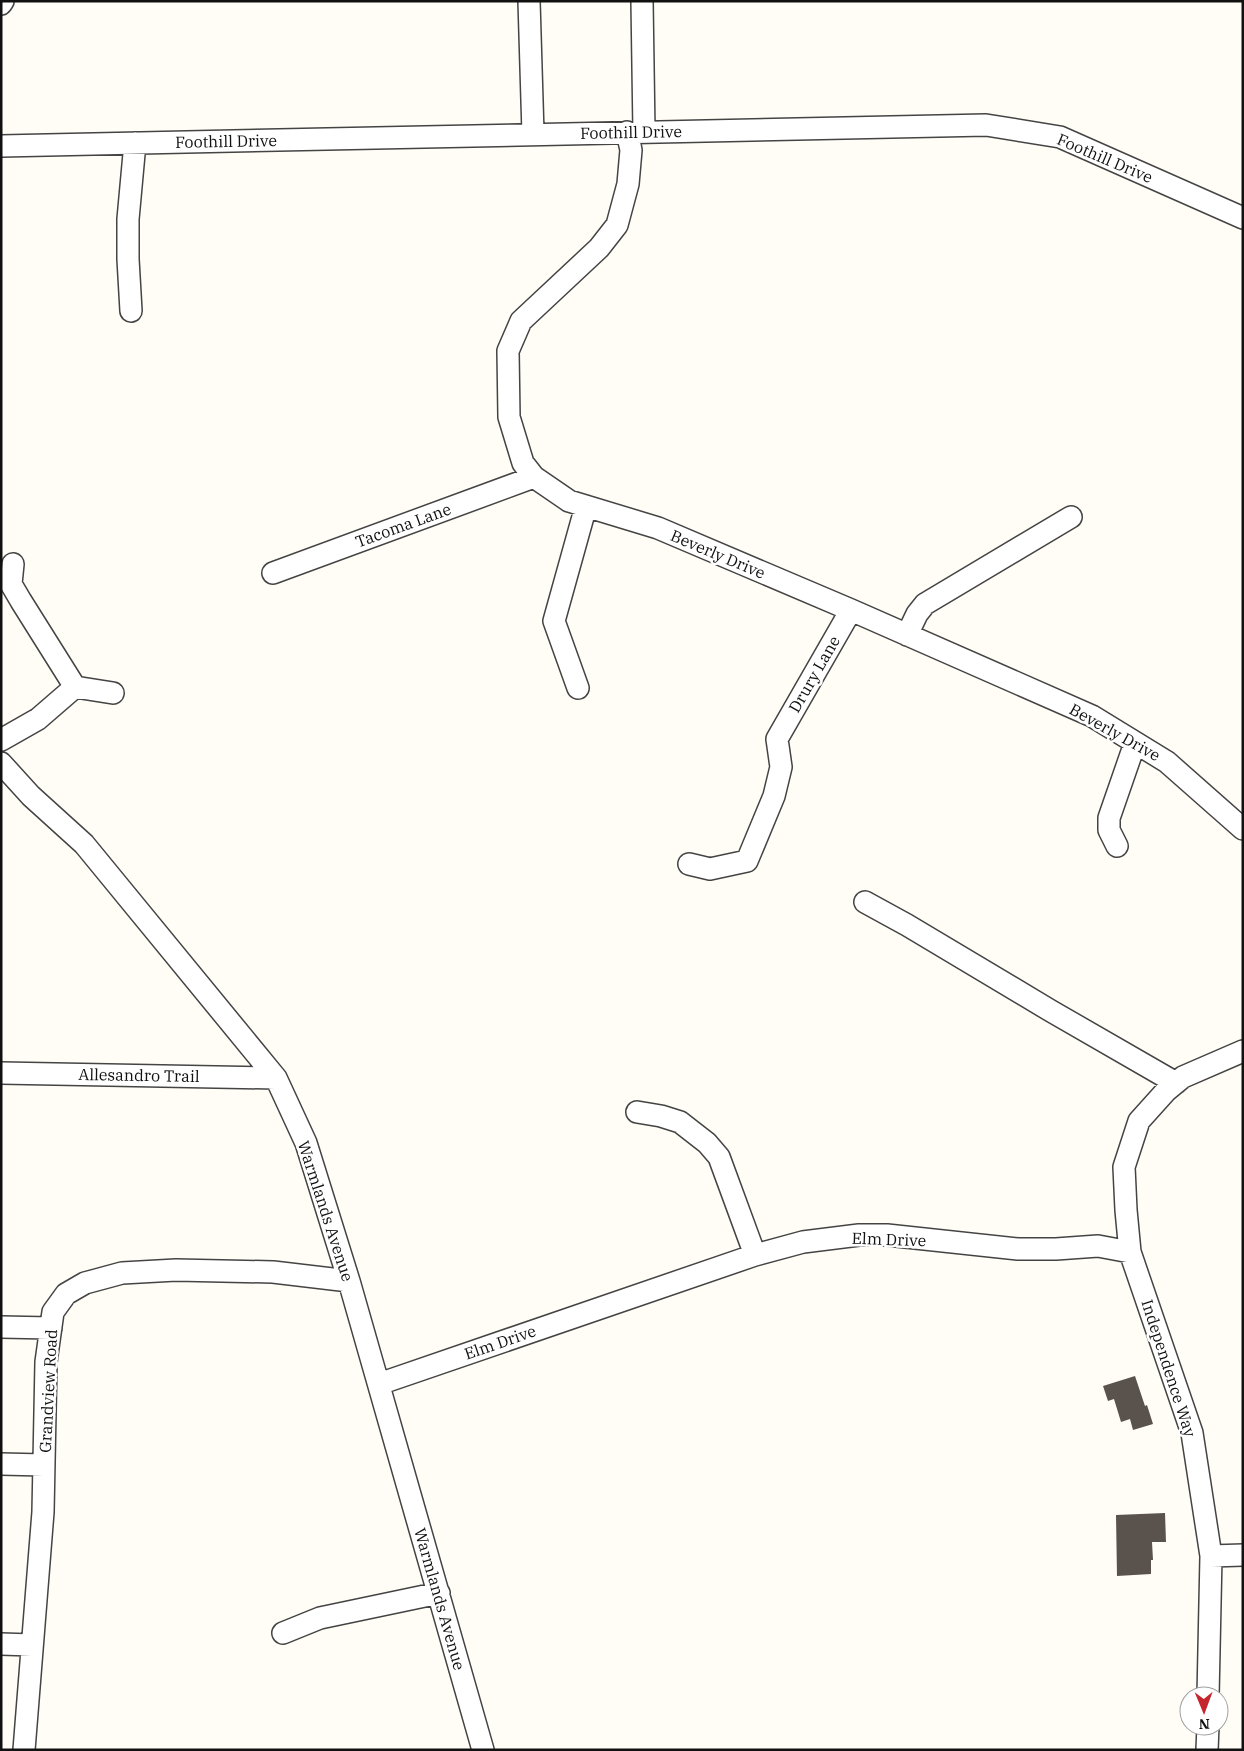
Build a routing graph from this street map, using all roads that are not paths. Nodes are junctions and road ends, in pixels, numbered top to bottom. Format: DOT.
graph roads {
  1 [pos="529,1"];
  2 [pos="642,1"];
  3 [pos="636,132"];
  4 [pos="533,134"];
  5 [pos="135,143"];
  6 [pos="1,146"];
  7 [pos="1243,218"];
  8 [pos="131,311"];
  9 [pos="534,478"];
  10 [pos="586,506"];
  11 [pos="1072,517"];
  12 [pos="13,564"];
  13 [pos="273,573"];
  14 [pos="851,610"];
  15 [pos="907,635"];
  16 [pos="75,687"];
  17 [pos="578,688"];
  18 [pos="113,693"];
  19 [pos="1,740"];
  20 [pos="1135,742"];
  21 [pos="1,763"];
  22 [pos="1243,829"];
  23 [pos="1117,846"];
  24 [pos="689,864"];
  25 [pos="865,902"];
  26 [pos="1243,1051"];
  27 [pos="1,1073"];
  28 [pos="276,1078"];
  29 [pos="1176,1082"];
  30 [pos="637,1112"];
  31 [pos="1130,1252"];
  32 [pos="755,1255"];
  33 [pos="349,1281"];
  34 [pos="1,1327"];
  35 [pos="51,1328"];
  36 [pos="379,1384"];
  37 [pos="1,1464"];
  38 [pos="44,1465"];
  39 [pos="1243,1555"];
  40 [pos="1211,1556"];
  41 [pos="439,1594"];
  42 [pos="283,1633"];
  43 [pos="1,1644"];
  44 [pos="32,1645"];
  45 [pos="1208,1686"];
  46 [pos="1208,1736"];
  47 [pos="24,1750"];
  48 [pos="483,1750"];
  49 [pos="1207,1750"];
  1 -- 4 [label="street"];
  2 -- 3 [label="street, Beverly Drive"];
  3 -- 4 [label="street, Foothill Drive"];
  3 -- 7 [label="street, Foothill Drive"];
  3 -- 9 [label="street, Beverly Drive"];
  4 -- 5 [label="street, Foothill Drive"];
  5 -- 6 [label="street, Foothill Drive"];
  5 -- 8 [label="street"];
  9 -- 10 [label="street, Beverly Drive"];
  9 -- 13 [label="street, Tacoma Lane"];
  10 -- 14 [label="street, Beverly Drive"];
  10 -- 17 [label="street"];
  11 -- 15 [label="street"];
  12 -- 16 [label="street"];
  14 -- 15 [label="street, Beverly Drive"];
  14 -- 24 [label="street, Drury Lane"];
  15 -- 20 [label="street, Beverly Drive"];
  16 -- 18 [label="street"];
  16 -- 19 [label="street"];
  20 -- 22 [label="street, Beverly Drive"];
  20 -- 23 [label="street"];
  21 -- 28 [label="street, Warmlands Avenue"];
  25 -- 29 [label="street"];
  26 -- 29 [label="street"];
  27 -- 28 [label="street, Allesandro Trail"];
  28 -- 33 [label="street, Warmlands Avenue"];
  29 -- 31 [label="street"];
  30 -- 32 [label="street"];
  31 -- 32 [label="street, Elm Drive"];
  31 -- 40 [label="street, Independence Way"];
  32 -- 36 [label="street, Elm Drive"];
  33 -- 35 [label="street, Grandview Road"];
  33 -- 36 [label="street, Warmlands Avenue"];
  34 -- 35 [label="street"];
  35 -- 38 [label="street, Grandview Road"];
  36 -- 41 [label="street, Warmlands Avenue"];
  37 -- 38 [label="street"];
  38 -- 44 [label="street, Grandview Road"];
  39 -- 40 [label="street"];
  40 -- 45 [label="street, Independence Way"];
  41 -- 42 [label="street"];
  41 -- 48 [label="street, Warmlands Avenue"];
  43 -- 44 [label="street"];
  44 -- 47 [label="street, Grandview Road"];
  46 -- 49 [label="street"];
}
